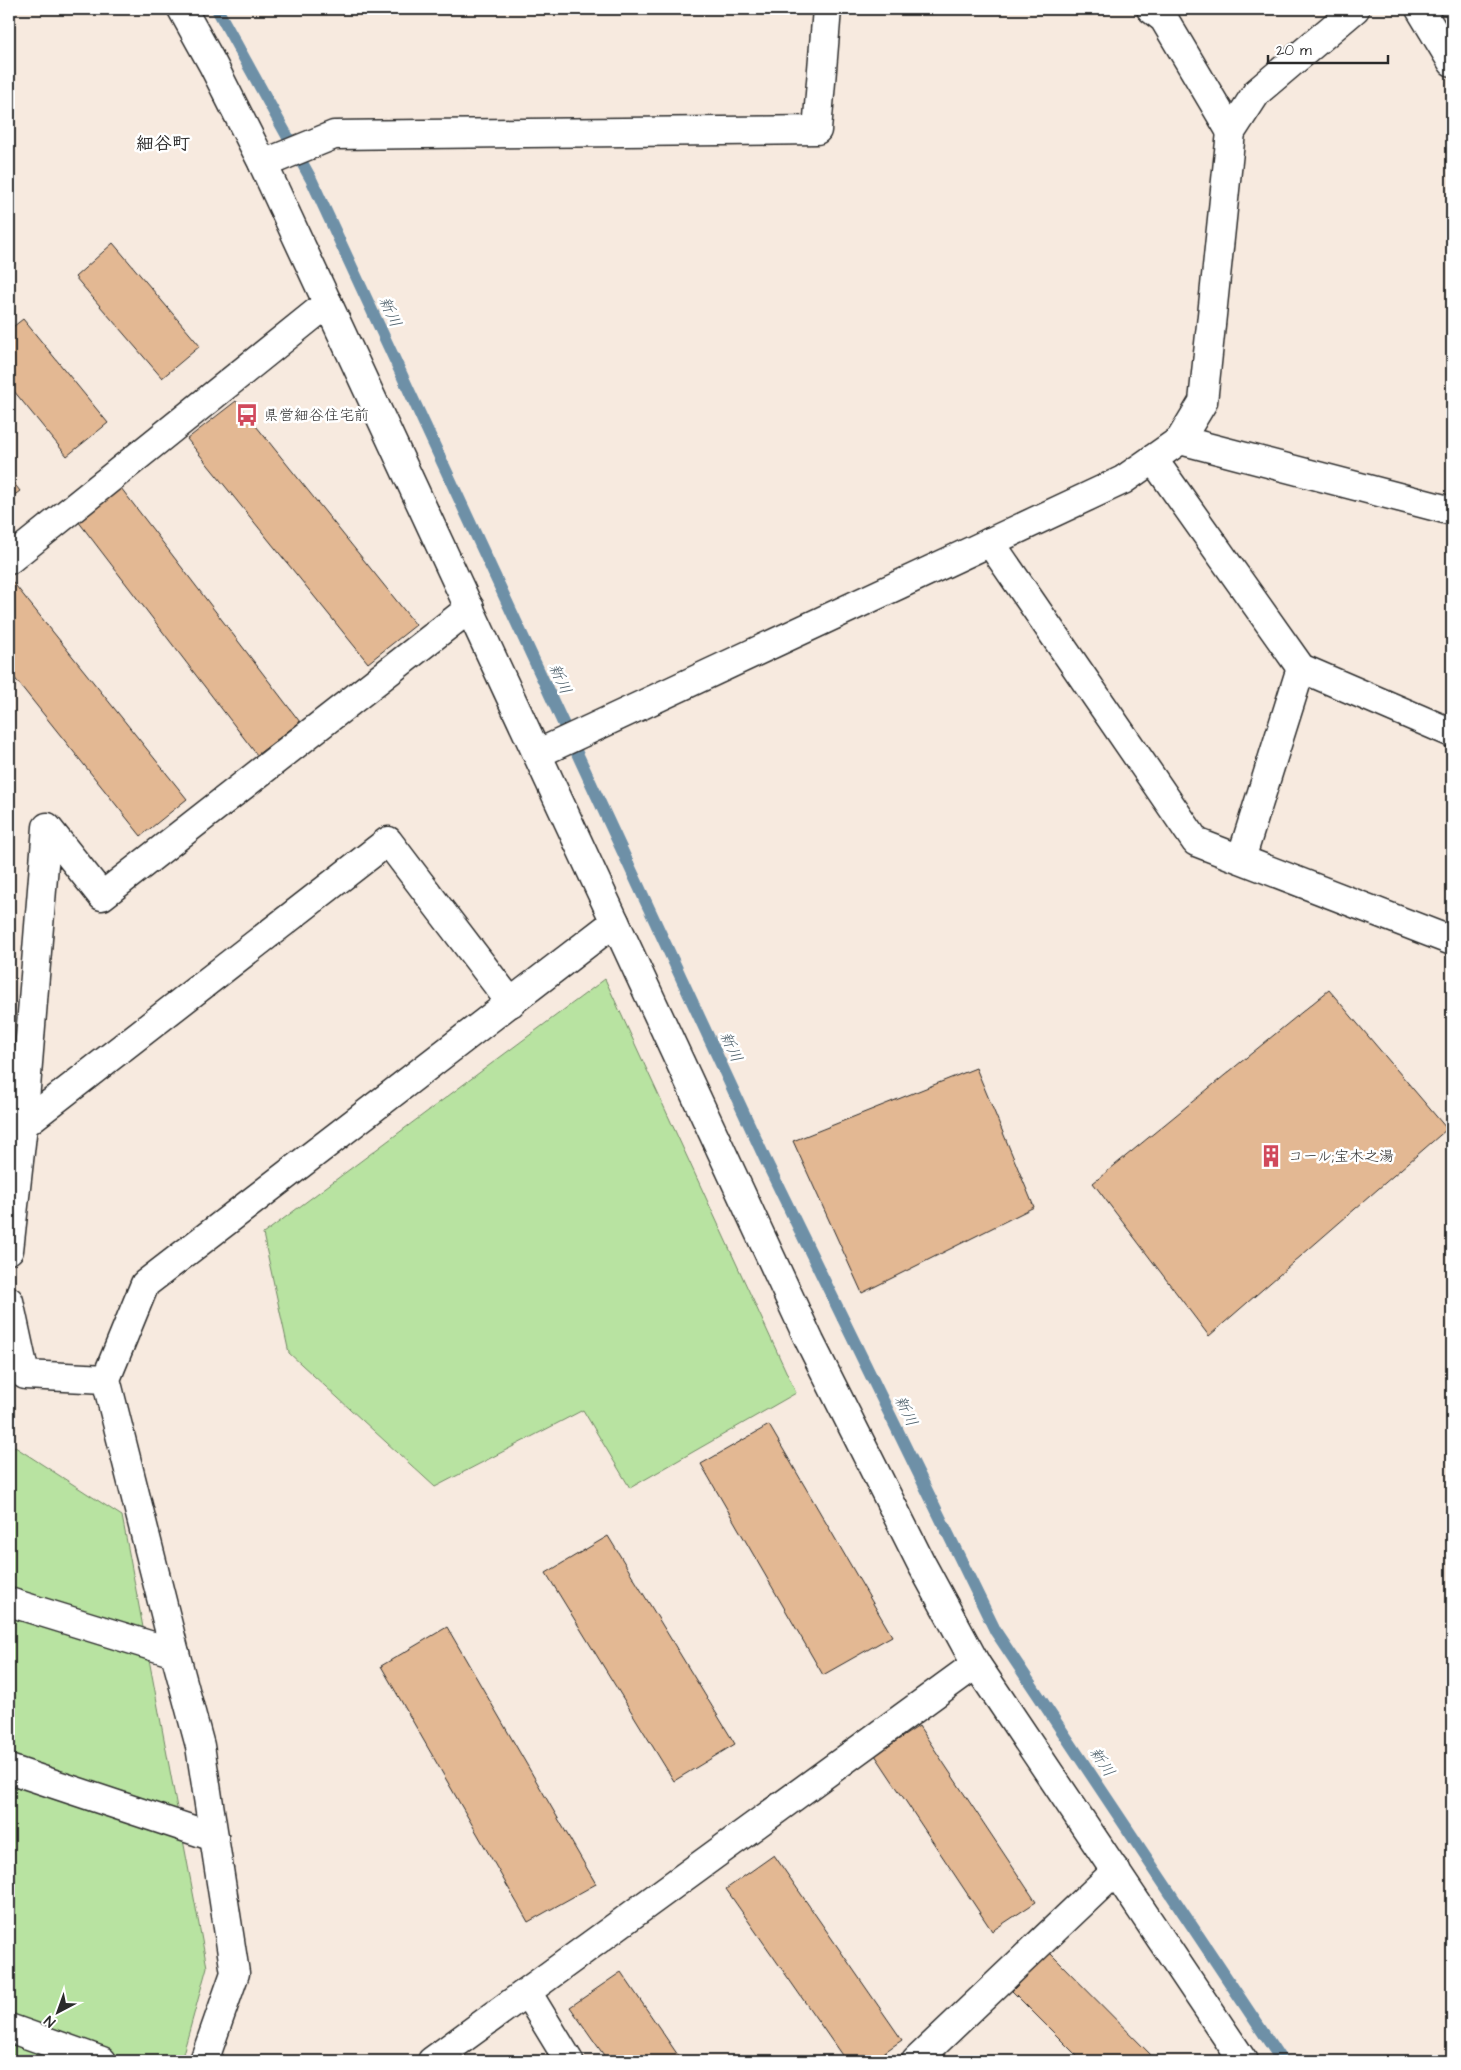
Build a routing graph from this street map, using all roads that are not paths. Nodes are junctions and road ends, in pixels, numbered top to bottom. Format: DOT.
graph roads {
  1 [pos="182,9"];
  2 [pos="827,9"];
  3 [pos="1151,9"];
  4 [pos="1355,9"];
  5 [pos="1420,9"];
  6 [pos="1452,62"];
  7 [pos="1231,132"];
  8 [pos="263,164"];
  9 [pos="328,303"];
  10 [pos="1180,440"];
  11 [pos="1153,459"];
  12 [pos="1452,511"];
  13 [pos="990,542"];
  14 [pos="9,560"];
  15 [pos="470,608"];
  16 [pos="1301,668"];
  17 [pos="1452,733"];
  18 [pos="537,754"];
  19 [pos="1241,859"];
  20 [pos="615,922"];
  21 [pos="1452,941"];
  22 [pos="511,1003"];
  23 [pos="23,1125"];
  24 [pos="9,1250"];
  25 [pos="9,1301"];
  26 [pos="106,1379"];
  27 [pos="9,1602"];
  28 [pos="175,1653"];
  29 [pos="976,1664"];
  30 [pos="9,1769"];
  31 [pos="214,1837"];
  32 [pos="1116,1871"];
  33 [pos="527,1992"];
  34 [pos="9,2028"];
  35 [pos="102,2061"];
  36 [pos="204,2061"];
  37 [pos="432,2061"];
  38 [pos="569,2061"];
  39 [pos="916,2061"];
  40 [pos="1243,2061"];
  1 -- 8 [label="street"];
  2 -- 8 [label="street"];
  3 -- 7 [label="street"];
  4 -- 7 [label="street"];
  5 -- 6 [label="street"];
  7 -- 10 [label="street"];
  8 -- 9 [label="street"];
  9 -- 14 [label="street"];
  9 -- 15 [label="street"];
  10 -- 11 [label="street"];
  10 -- 12 [label="street"];
  11 -- 13 [label="street"];
  11 -- 16 [label="street"];
  13 -- 18 [label="street"];
  13 -- 19 [label="street"];
  15 -- 18 [label="street"];
  15 -- 23 [label="street"];
  16 -- 17 [label="street"];
  16 -- 19 [label="street"];
  18 -- 20 [label="street"];
  19 -- 21 [label="street"];
  20 -- 22 [label="street"];
  20 -- 29 [label="street"];
  22 -- 23 [label="street"];
  22 -- 26 [label="street"];
  23 -- 24 [label="street"];
  25 -- 26 [label="street"];
  26 -- 28 [label="street"];
  27 -- 28 [label="street"];
  28 -- 31 [label="street"];
  29 -- 32 [label="street"];
  29 -- 33 [label="street"];
  30 -- 31 [label="street"];
  31 -- 36 [label="street"];
  32 -- 39 [label="street"];
  32 -- 40 [label="street"];
  33 -- 37 [label="street"];
  33 -- 38 [label="street"];
  34 -- 35 [label="street"];
}
